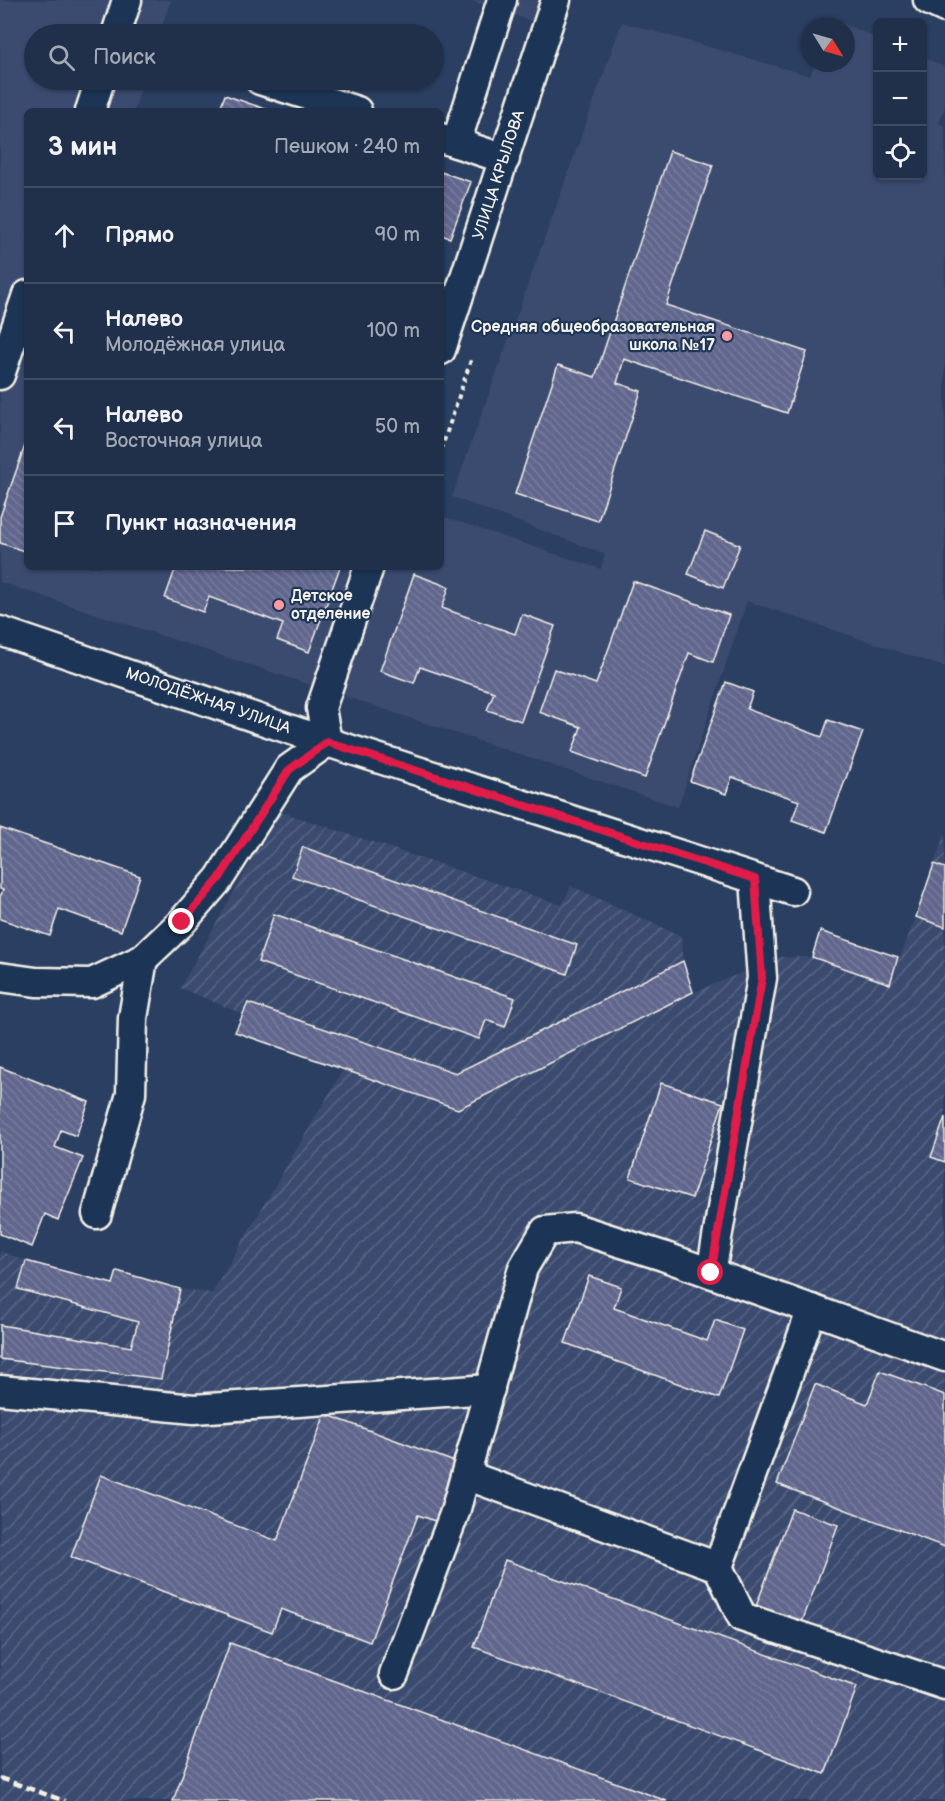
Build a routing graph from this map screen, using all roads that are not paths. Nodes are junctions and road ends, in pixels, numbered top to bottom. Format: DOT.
graph roads {
  1 [pos="127,0"];
  2 [pos="502,0"];
  3 [pos="556,0"];
  4 [pos="928,0"];
  5 [pos="945,8"];
  6 [pos="119,24"];
  7 [pos="97,90"];
  8 [pos="291,90"];
  9 [pos="91,108"];
  10 [pos="348,108"];
  11 [pos="448,141"];
  12 [pos="505,159"];
  13 [pos="24,305"];
  14 [pos="444,341"];
  15 [pos="0,375"];
  16 [pos="368,570"];
  17 [pos="0,631"];
  18 [pos="327,742"];
  19 [pos="755,879"];
  20 [pos="793,891"];
  21 [pos="143,959"];
  22 [pos="0,977"];
  23 [pos="97,1214"];
  24 [pos="711,1273"];
  25 [pos="812,1309"];
  26 [pos="945,1357"];
  27 [pos="490,1389"];
  28 [pos="0,1390"];
  29 [pos="466,1475"];
  30 [pos="718,1567"];
  31 [pos="394,1674"];
  32 [pos="945,1685"];
  1 -- 6 [label="street"];
  2 -- 11 [label="street"];
  3 -- 12 [label="street, УЛИЦА КРЫЛОВА"];
  4 -- 5 [label="street"];
  7 -- 9 [label="street"];
  8 -- 10 [label="street"];
  11 -- 12 [label="street"];
  12 -- 14 [label="street, УЛИЦА КРЫЛОВА"];
  13 -- 15 [label="street"];
  16 -- 18 [label="street"];
  17 -- 18 [label="street, МОЛОДЁЖНАЯ УЛИЦА"];
  18 -- 19 [label="street, МОЛОДЁЖНАЯ УЛИЦА"];
  18 -- 21 [label="street"];
  19 -- 20 [label="street, МОЛОДЁЖНАЯ УЛИЦА"];
  19 -- 24 [label="street"];
  21 -- 22 [label="street"];
  21 -- 23 [label="street"];
  24 -- 25 [label="street"];
  24 -- 27 [label="street"];
  25 -- 26 [label="street"];
  25 -- 30 [label="street"];
  27 -- 28 [label="street"];
  27 -- 29 [label="street"];
  29 -- 30 [label="street"];
  29 -- 31 [label="street"];
  30 -- 32 [label="street"];
}
